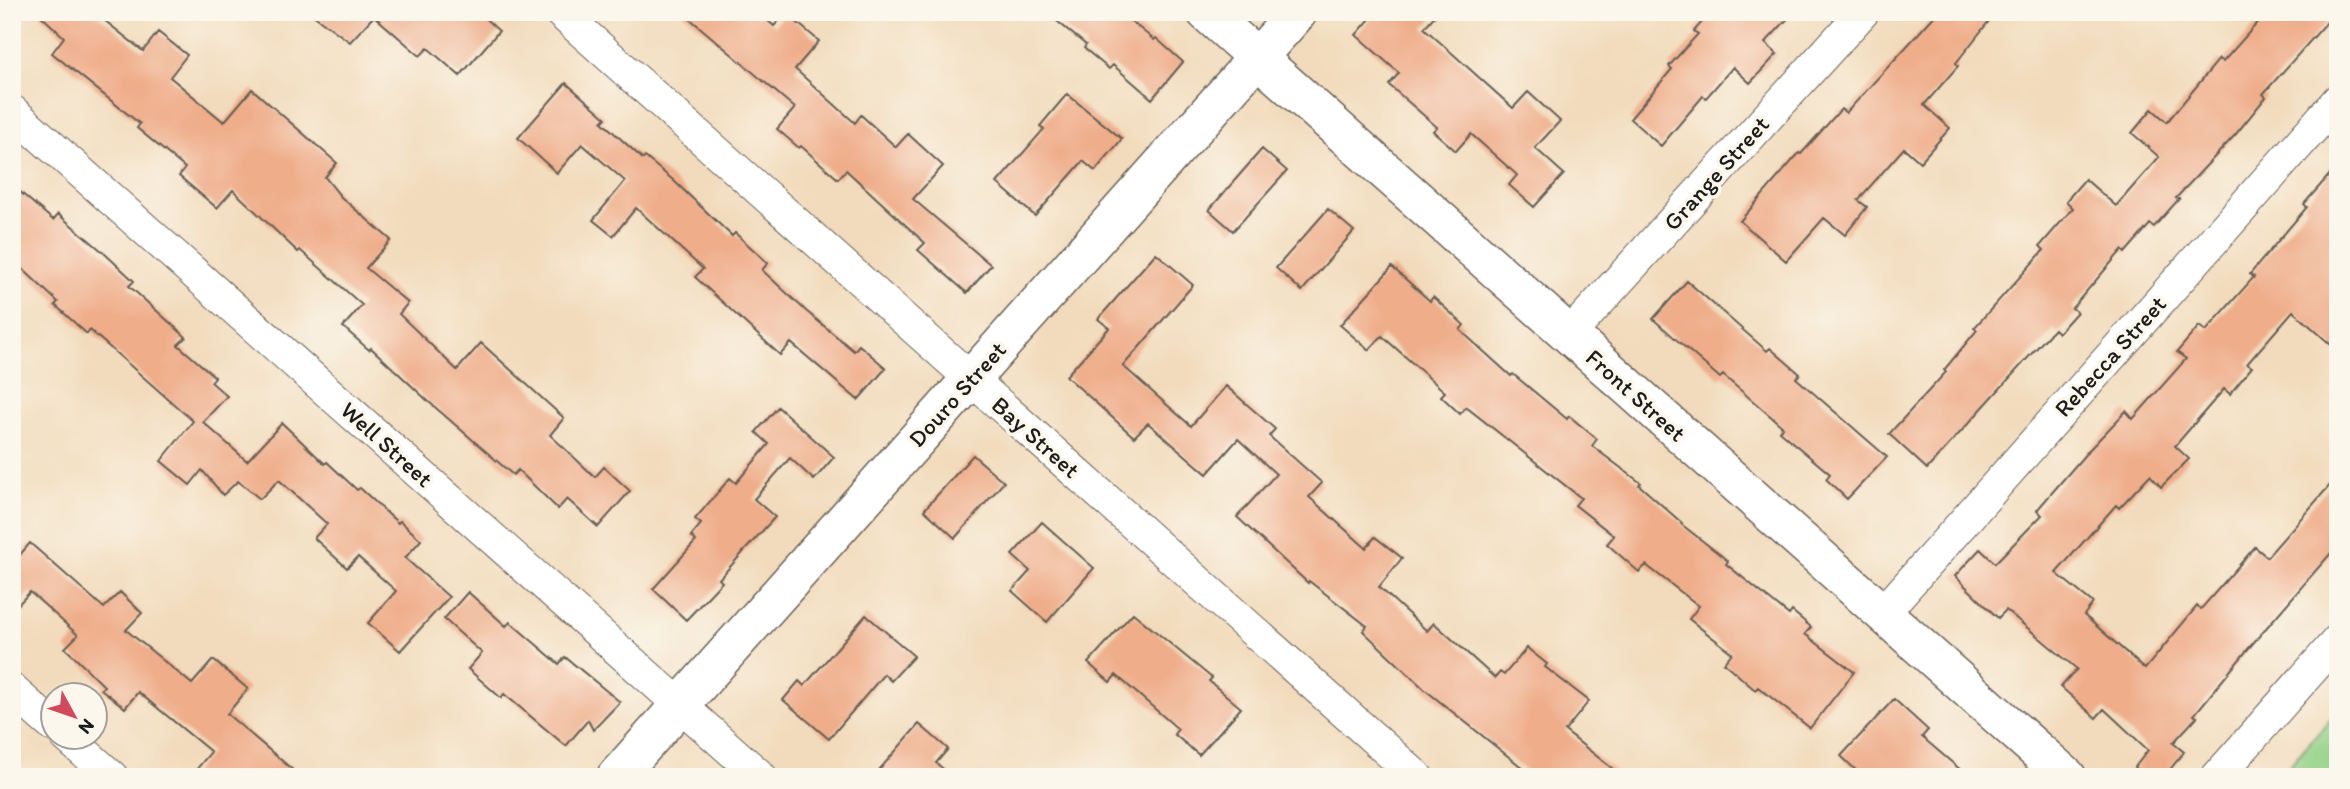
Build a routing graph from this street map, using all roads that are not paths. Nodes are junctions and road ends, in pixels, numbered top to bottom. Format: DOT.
graph roads {
  1 [pos="560,12"];
  2 [pos="1206,12"];
  3 [pos="1298,12"];
  4 [pos="1863,12"];
  5 [pos="1257,58"];
  6 [pos="2338,100"];
  7 [pos="12,111"];
  8 [pos="1569,335"];
  9 [pos="971,379"];
  10 [pos="1883,613"];
  11 [pos="2338,640"];
  12 [pos="12,690"];
  13 [pos="680,704"];
  14 [pos="38,713"];
  15 [pos="81,750"];
  16 [pos="112,777"];
  17 [pos="616,777"];
  18 [pos="761,777"];
  19 [pos="1417,777"];
  20 [pos="2067,777"];
  21 [pos="2217,777"];
  1 -- 9 [label="street, Bay Street"];
  2 -- 5 [label="street, Front Street"];
  3 -- 5 [label="street, Douro Street"];
  4 -- 8 [label="street, Grange Street"];
  5 -- 8 [label="street, Front Street"];
  5 -- 9 [label="street, Douro Street"];
  6 -- 10 [label="street, Rebecca Street"];
  7 -- 13 [label="street, Well Street"];
  8 -- 10 [label="street, Front Street"];
  9 -- 13 [label="street, Douro Street"];
  9 -- 19 [label="street, Bay Street"];
  10 -- 20 [label="street, Front Street"];
  11 -- 21 [label="street"];
  12 -- 14 [label="street"];
  13 -- 17 [label="street, Douro Street"];
  13 -- 18 [label="street, Well Street"];
  15 -- 16 [label="street"];
}
